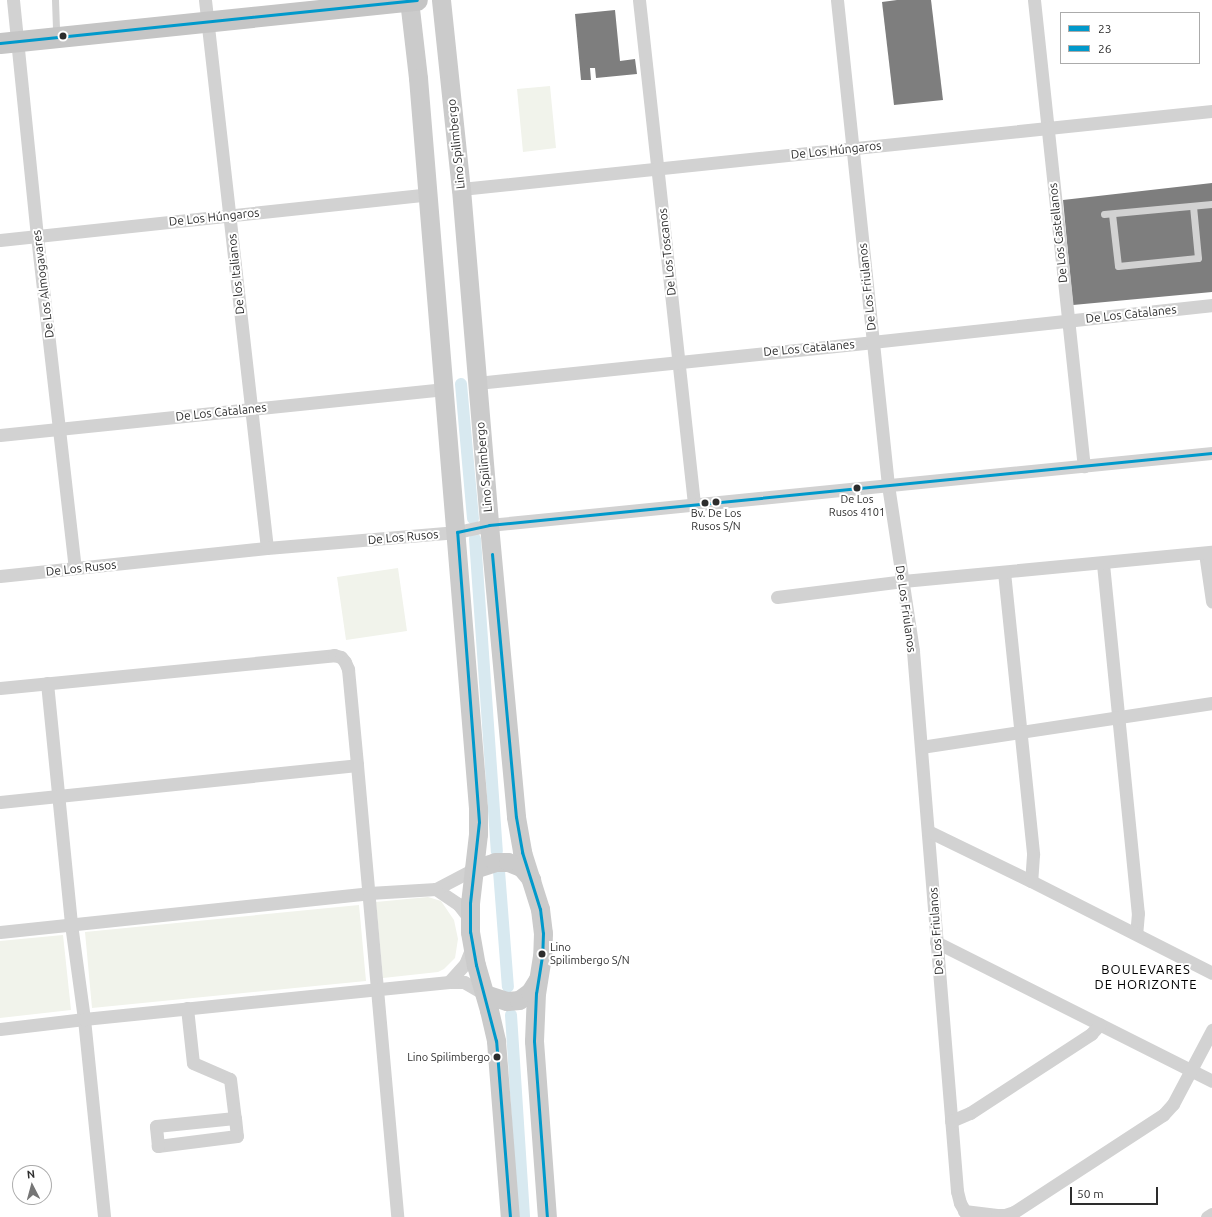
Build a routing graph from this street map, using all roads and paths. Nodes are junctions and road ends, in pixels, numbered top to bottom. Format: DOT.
graph roads {
  1 [pos="13,0"];
  2 [pos="55,0"];
  3 [pos="205,0"];
  4 [pos="412,0"];
  5 [pos="441,0"];
  6 [pos="639,0"];
  7 [pos="837,0"];
  8 [pos="1034,0"];
  9 [pos="208,22"];
  10 [pos="56,37"];
  11 [pos="8,42"];
  12 [pos="449,74"];
  13 [pos="418,78"];
  14 [pos="1212,111"];
  15 [pos="1048,128"];
  16 [pos="854,148"];
  17 [pos="658,168"];
  18 [pos="461,189"];
  19 [pos="427,194"];
  20 [pos="1212,204"];
  21 [pos="1193,206"];
  22 [pos="1104,214"];
  23 [pos="1112,214"];
  24 [pos="229,216"];
  25 [pos="37,236"];
  26 [pos="0,240"];
  27 [pos="1212,305"];
  28 [pos="1067,321"];
  29 [pos="872,342"];
  30 [pos="679,361"];
  31 [pos="478,383"];
  32 [pos="443,389"];
  33 [pos="251,409"];
  34 [pos="60,429"];
  35 [pos="0,435"];
  36 [pos="1212,453"];
  37 [pos="1084,466"];
  38 [pos="888,485"];
  39 [pos="694,504"];
  40 [pos="489,525"];
  41 [pos="456,532"];
  42 [pos="266,548"];
  43 [pos="1208,553"];
  44 [pos="1103,564"];
  45 [pos="75,568"];
  46 [pos="1004,572"];
  47 [pos="0,576"];
  48 [pos="903,581"];
  49 [pos="777,597"];
  50 [pos="1212,601"];
  51 [pos="47,683"];
  52 [pos="0,688"];
  53 [pos="1212,703"];
  54 [pos="1119,717"];
  55 [pos="1020,732"];
  56 [pos="921,747"];
  57 [pos="357,765"];
  58 [pos="58,796"];
  59 [pos="0,802"];
  60 [pos="928,831"];
  61 [pos="474,869"];
  62 [pos="531,879"];
  63 [pos="1031,881"];
  64 [pos="436,889"];
  65 [pos="369,893"];
  66 [pos="469,918"];
  67 [pos="71,924"];
  68 [pos="0,932"];
  69 [pos="1136,934"];
  70 [pos="936,942"];
  71 [pos="472,947"];
  72 [pos="1212,973"];
  73 [pos="538,979"];
  74 [pos="449,982"];
  75 [pos="378,990"];
  76 [pos="485,994"];
  77 [pos="187,1008"];
  78 [pos="84,1019"];
  79 [pos="1100,1024"];
  80 [pos="0,1029"];
  81 [pos="1212,1030"];
  82 [pos="1191,1071"];
  83 [pos="1212,1081"];
  84 [pos="235,1118"];
  85 [pos="951,1121"];
  86 [pos="966,1214"];
  87 [pos="1212,1214"];
  88 [pos="104,1217"];
  89 [pos="397,1217"];
  90 [pos="510,1217"];
  91 [pos="547,1217"];
  92 [pos="1207,1217"];
  1 -- 11 [label="street, De Los Almogavares"];
  2 -- 10 [label="lane"];
  3 -- 9 [label="street, De los Italianos"];
  4 -- 9 [label="main road"];
  4 -- 13 [label="main road"];
  5 -- 12 [label="main road, Lino Spilimbergo"];
  6 -- 17 [label="street, De Los Toscanos"];
  7 -- 16 [label="street, De Los Friulanos"];
  8 -- 15 [label="street, De Los Castellanos"];
  9 -- 10 [label="main road"];
  9 -- 24 [label="street, De los Italianos"];
  10 -- 11 [label="main road"];
  11 -- 25 [label="street, De Los Almogavares"];
  12 -- 13 [label="main road"];
  12 -- 18 [label="main road, Lino Spilimbergo"];
  13 -- 19 [label="main road"];
  14 -- 15 [label="street, De Los Húngaros"];
  15 -- 16 [label="street, De Los Húngaros"];
  15 -- 28 [label="street, De Los Castellanos"];
  16 -- 17 [label="street, De Los Húngaros"];
  16 -- 29 [label="street, De Los Friulanos"];
  17 -- 18 [label="street, De Los Húngaros"];
  17 -- 30 [label="street, De Los Toscanos"];
  18 -- 31 [label="main road, Lino Spilimbergo"];
  19 -- 24 [label="street, De Los Húngaros"];
  19 -- 32 [label="main road"];
  20 -- 21 [label="lane"];
  21 -- 23 [label="lane"];
  21 -- 23 [label="lane"];
  22 -- 23 [label="lane"];
  24 -- 25 [label="street, De Los Húngaros"];
  24 -- 33 [label="street, De los Italianos"];
  25 -- 26 [label="street, De Los Húngaros"];
  25 -- 34 [label="street, De Los Almogavares"];
  27 -- 28 [label="street, De Los Catalanes"];
  28 -- 29 [label="street, De Los Catalanes"];
  28 -- 37 [label="street, De Los Castellanos"];
  29 -- 30 [label="street, De Los Catalanes"];
  29 -- 38 [label="street, De Los Friulanos"];
  30 -- 31 [label="street, De Los Catalanes"];
  30 -- 39 [label="street, De Los Toscanos"];
  31 -- 40 [label="main road, Lino Spilimbergo"];
  32 -- 33 [label="street, De Los Catalanes"];
  32 -- 41 [label="main road"];
  33 -- 34 [label="street, De Los Catalanes"];
  33 -- 42 [label="street, De los Italianos"];
  34 -- 35 [label="street, De Los Catalanes"];
  34 -- 45 [label="street, De Los Almogavares"];
  36 -- 37 [label="street, De Los Rusos"];
  37 -- 38 [label="street, De Los Rusos"];
  38 -- 39 [label="street, De Los Rusos"];
  38 -- 48 [label="street, De Los Friulanos"];
  39 -- 40 [label="street, De Los Rusos"];
  40 -- 41 [label="street, De Los Rusos"];
  40 -- 62 [label="main road, Lino Spilimbergo"];
  41 -- 42 [label="street, De Los Rusos"];
  41 -- 61 [label="main road"];
  42 -- 45 [label="street, De Los Rusos"];
  43 -- 44 [label="street"];
  43 -- 50 [label="street"];
  44 -- 46 [label="street"];
  44 -- 54 [label="street"];
  45 -- 47 [label="street, De Los Rusos"];
  46 -- 48 [label="street"];
  46 -- 55 [label="street"];
  48 -- 49 [label="street"];
  48 -- 56 [label="street, De Los Friulanos"];
  51 -- 52 [label="street"];
  51 -- 57 [label="street"];
  51 -- 58 [label="street"];
  53 -- 54 [label="street"];
  54 -- 55 [label="street"];
  54 -- 69 [label="street"];
  55 -- 56 [label="street"];
  55 -- 63 [label="street"];
  56 -- 60 [label="street, De Los Friulanos"];
  57 -- 58 [label="street"];
  57 -- 65 [label="street"];
  58 -- 59 [label="street"];
  58 -- 67 [label="street"];
  60 -- 63 [label="street"];
  60 -- 70 [label="street, De Los Friulanos"];
  61 -- 62 [label="main road"];
  61 -- 64 [label="street"];
  61 -- 66 [label="main road"];
  62 -- 73 [label="main road, Lino Spilimbergo"];
  63 -- 69 [label="street"];
  64 -- 65 [label="street"];
  64 -- 66 [label="street"];
  65 -- 67 [label="street"];
  65 -- 75 [label="street"];
  66 -- 71 [label="main road"];
  67 -- 68 [label="street"];
  67 -- 78 [label="street"];
  69 -- 72 [label="street"];
  70 -- 79 [label="street"];
  70 -- 85 [label="street, De Los Friulanos"];
  71 -- 74 [label="street"];
  71 -- 76 [label="main road"];
  73 -- 76 [label="main road"];
  73 -- 91 [label="main road, Lino Spilimbergo"];
  74 -- 75 [label="street"];
  74 -- 76 [label="street"];
  75 -- 77 [label="street"];
  75 -- 89 [label="street"];
  76 -- 90 [label="main road"];
  77 -- 78 [label="street"];
  77 -- 84 [label="street"];
  78 -- 80 [label="street"];
  78 -- 88 [label="street"];
  79 -- 82 [label="street"];
  79 -- 85 [label="street"];
  81 -- 82 [label="street"];
  82 -- 83 [label="street"];
  82 -- 86 [label="street"];
  84 -- 84 [label="street"];
  85 -- 86 [label="street, De Los Friulanos"];
  87 -- 92 [label="street"];
}
